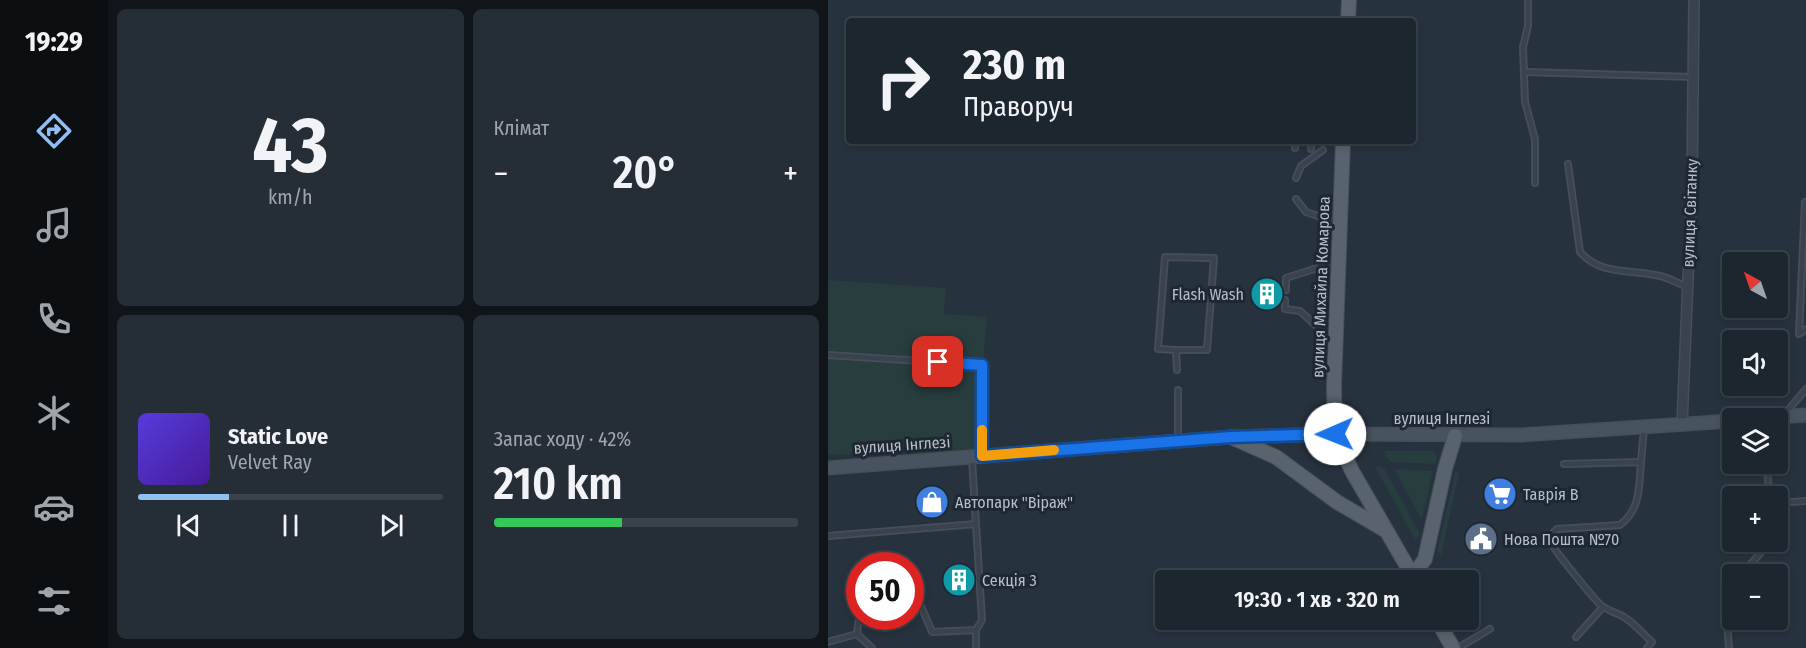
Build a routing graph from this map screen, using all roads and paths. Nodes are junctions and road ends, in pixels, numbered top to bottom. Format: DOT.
graph roads {
  1 [pos="1349,0"];
  2 [pos="1528,0"];
  3 [pos="1694,0"];
  4 [pos="1348,18"];
  5 [pos="1525,72"];
  6 [pos="1693,77"];
  7 [pos="1295,144"];
  8 [pos="1312,144"];
  9 [pos="1342,144"];
  10 [pos="1295,148"];
  11 [pos="1311,149"];
  12 [pos="1323,150"];
  13 [pos="1568,164"];
  14 [pos="1296,178"];
  15 [pos="1535,183"];
  16 [pos="1296,199"];
  17 [pos="1805,202"];
  18 [pos="1340,224"];
  19 [pos="1339,261"];
  20 [pos="1688,288"];
  21 [pos="1286,290"];
  22 [pos="1286,300"];
  23 [pos="1806,329"];
  24 [pos="1336,343"];
  25 [pos="1176,350"];
  26 [pos="828,355"];
  27 [pos="1177,370"];
  28 [pos="1806,389"];
  29 [pos="1178,390"];
  30 [pos="1788,410"];
  31 [pos="1806,415"];
  32 [pos="1788,416"];
  33 [pos="1722,422"];
  34 [pos="1682,425"];
  35 [pos="1644,428"];
  36 [pos="1335,434"];
  37 [pos="1455,436"];
  38 [pos="1231,437"];
  39 [pos="1179,441"];
  40 [pos="977,456"];
  41 [pos="1641,462"];
  42 [pos="1564,464"];
  43 [pos="828,468"];
  44 [pos="1806,501"];
  45 [pos="1788,502"];
  46 [pos="975,524"];
  47 [pos="1387,531"];
  48 [pos="828,536"];
  49 [pos="1761,552"];
  50 [pos="1751,564"];
  51 [pos="1409,570"];
  52 [pos="1419,570"];
  53 [pos="1603,607"];
  54 [pos="924,613"];
  55 [pos="1490,628"];
  56 [pos="858,630"];
  57 [pos="976,630"];
  58 [pos="1442,630"];
  59 [pos="1728,630"];
  60 [pos="857,634"];
  61 [pos="1576,637"];
  62 [pos="828,642"];
  63 [pos="866,642"];
  64 [pos="859,648"];
  65 [pos="872,648"];
  66 [pos="976,648"];
  67 [pos="1452,648"];
  68 [pos="1458,648"];
  69 [pos="1647,648"];
  70 [pos="1729,648"];
  1 -- 4 [label="main road"];
  2 -- 5 [label="lane"];
  3 -- 6 [label="street, вулиця Світанку"];
  5 -- 6 [label="lane"];
  5 -- 15 [label="lane"];
  6 -- 20 [label="street, вулиця Світанку"];
  7 -- 10 [label="lane"];
  8 -- 11 [label="lane"];
  9 -- 18 [label="main road, вулиця Михайла Комарова"];
  12 -- 14 [label="lane"];
  13 -- 20 [label="lane"];
  16 -- 18 [label="lane"];
  17 -- 23 [label="lane"];
  18 -- 19 [label="main road, вулиця Михайла Комарова"];
  19 -- 21 [label="lane"];
  19 -- 24 [label="main road, вулиця Михайла Комарова"];
  20 -- 34 [label="street, вулиця Світанку"];
  22 -- 24 [label="lane"];
  24 -- 36 [label="main road, вулиця Михайла Комарова"];
  25 -- 25 [label="lane"];
  25 -- 27 [label="lane"];
  26 -- 40 [label="lane"];
  28 -- 30 [label="lane"];
  29 -- 39 [label="lane"];
  31 -- 32 [label="main road"];
  33 -- 34 [label="main road, вулиця Інглезі"];
  34 -- 35 [label="main road, вулиця Інглезі"];
  35 -- 37 [label="main road, вулиця Інглезі"];
  35 -- 41 [label="lane"];
  36 -- 37 [label="main road, вулиця Інглезі"];
  36 -- 38 [label="main road, вулиця Інглезі"];
  36 -- 47 [label="main road"];
  37 -- 52 [label="main road"];
  38 -- 39 [label="main road, вулиця Інглезі"];
  38 -- 47 [label="main road"];
  39 -- 40 [label="main road, вулиця Інглезі"];
  40 -- 43 [label="main road, вулиця Інглезі"];
  40 -- 46 [label="lane"];
  41 -- 42 [label="lane"];
  41 -- 53 [label="lane"];
  44 -- 45 [label="lane"];
  46 -- 48 [label="lane"];
  46 -- 57 [label="lane"];
  47 -- 51 [label="main road"];
  49 -- 50 [label="lane"];
  53 -- 61 [label="lane"];
  53 -- 69 [label="lane"];
  54 -- 57 [label="lane"];
  55 -- 68 [label="lane"];
  56 -- 60 [label="lane"];
  57 -- 66 [label="lane"];
  58 -- 67 [label="main road"];
  59 -- 70 [label="lane"];
  60 -- 62 [label="lane"];
  60 -- 63 [label="lane"];
  63 -- 64 [label="lane"];
  63 -- 65 [label="lane"];
}
